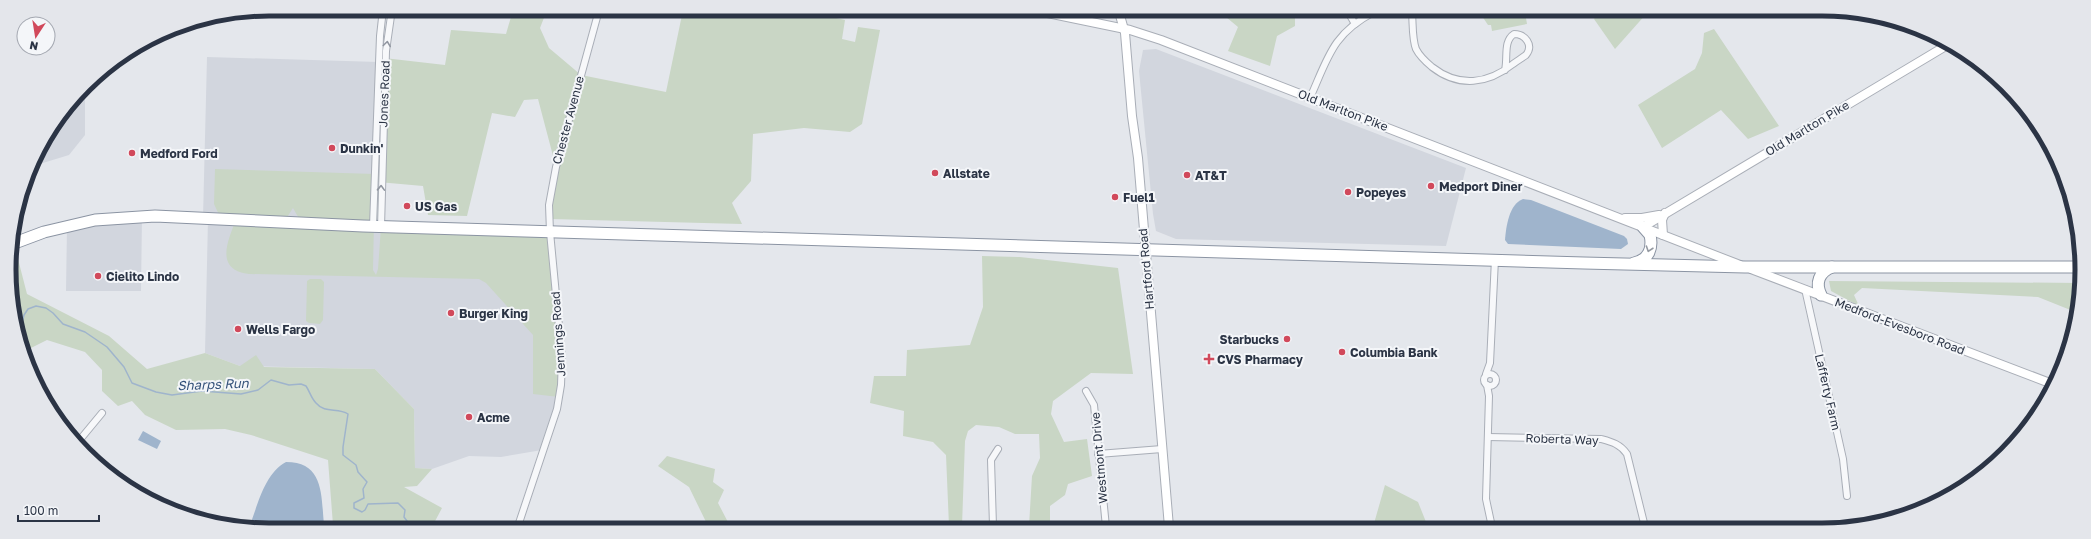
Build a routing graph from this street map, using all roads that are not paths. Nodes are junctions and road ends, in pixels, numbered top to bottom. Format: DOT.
graph roads {
  1 [pos="382,16"];
  2 [pos="391,16"];
  3 [pos="596,16"];
  4 [pos="1063,16"];
  5 [pos="1120,16"];
  6 [pos="1350,16"];
  7 [pos="1368,16"];
  8 [pos="1412,16"];
  9 [pos="1355,24"];
  10 [pos="1124,28"];
  11 [pos="1943,47"];
  12 [pos="1506,70"];
  13 [pos="1310,98"];
  14 [pos="1666,212"];
  15 [pos="1618,217"];
  16 [pos="377,227"];
  17 [pos="1643,227"];
  18 [pos="550,232"];
  19 [pos="1664,235"];
  20 [pos="18,242"];
  21 [pos="1144,249"];
  22 [pos="1495,260"];
  23 [pos="1632,264"];
  24 [pos="1745,267"];
  25 [pos="1833,267"];
  26 [pos="2075,268"];
  27 [pos="1805,289"];
  28 [pos="1821,295"];
  29 [pos="1490,363"];
  30 [pos="1486,374"];
  31 [pos="1493,374"];
  32 [pos="2049,383"];
  33 [pos="1487,385"];
  34 [pos="1494,385"];
  35 [pos="1086,391"];
  36 [pos="1489,396"];
  37 [pos="102,413"];
  38 [pos="1488,437"];
  39 [pos="81,439"];
  40 [pos="1162,449"];
  41 [pos="998,450"];
  42 [pos="1098,454"];
  43 [pos="1847,496"];
  44 [pos="519,523"];
  45 [pos="993,523"];
  46 [pos="1106,523"];
  47 [pos="1169,523"];
  48 [pos="1491,523"];
  49 [pos="1644,523"];
  1 -- 16 [label="street, Jones Road"];
  16 -- 2 [label="street, Jones Road, one-way"];
  3 -- 18 [label="street, Chester Avenue"];
  4 -- 10 [label="street, Old Marlton Pike"];
  5 -- 10 [label="street, Hartford Road"];
  6 -- 9 [label="street"];
  7 -- 9 [label="street"];
  8 -- 12 [label="street"];
  9 -- 13 [label="street"];
  10 -- 13 [label="street, Old Marlton Pike"];
  10 -- 21 [label="street, Hartford Road"];
  11 -- 14 [label="street, Old Marlton Pike"];
  12 -- 12 [label="street"];
  13 -- 15 [label="street, Old Marlton Pike"];
  14 -- 15 [label="street"];
  14 -- 17 [label="street"];
  14 -- 19 [label="street"];
  15 -- 17 [label="street, Old Marlton Pike"];
  16 -- 18 [label="highway"];
  16 -- 20 [label="highway"];
  17 -- 19 [label="street, Old Marlton Pike"];
  17 -- 23 [label="highway, one-way"];
  18 -- 21 [label="highway"];
  18 -- 44 [label="street, Jennings Road"];
  19 -- 24 [label="street, Medford-Evesboro Road"];
  21 -- 22 [label="highway"];
  21 -- 40 [label="street, Hartford Road"];
  22 -- 23 [label="highway"];
  22 -- 29 [label="street"];
  23 -- 24 [label="highway"];
  24 -- 25 [label="highway"];
  24 -- 27 [label="street, Medford-Evesboro Road"];
  25 -- 26 [label="highway"];
  25 -- 28 [label="highway"];
  27 -- 28 [label="street, Medford-Evesboro Road"];
  27 -- 43 [label="street, Lafferty Farm"];
  28 -- 32 [label="street, Medford-Evesboro Road"];
  29 -- 30 [label="street"];
  29 -- 31 [label="street"];
  30 -- 31 [label="street"];
  30 -- 33 [label="street"];
  31 -- 34 [label="street"];
  33 -- 34 [label="street"];
  33 -- 36 [label="street"];
  34 -- 36 [label="street"];
  35 -- 42 [label="street, Westmont Drive"];
  36 -- 38 [label="street"];
  37 -- 39 [label="street"];
  38 -- 48 [label="street"];
  38 -- 49 [label="street, Roberta Way"];
  40 -- 42 [label="street"];
  40 -- 47 [label="street, Hartford Road"];
  41 -- 45 [label="street"];
  42 -- 46 [label="street, Westmont Drive"];
}
